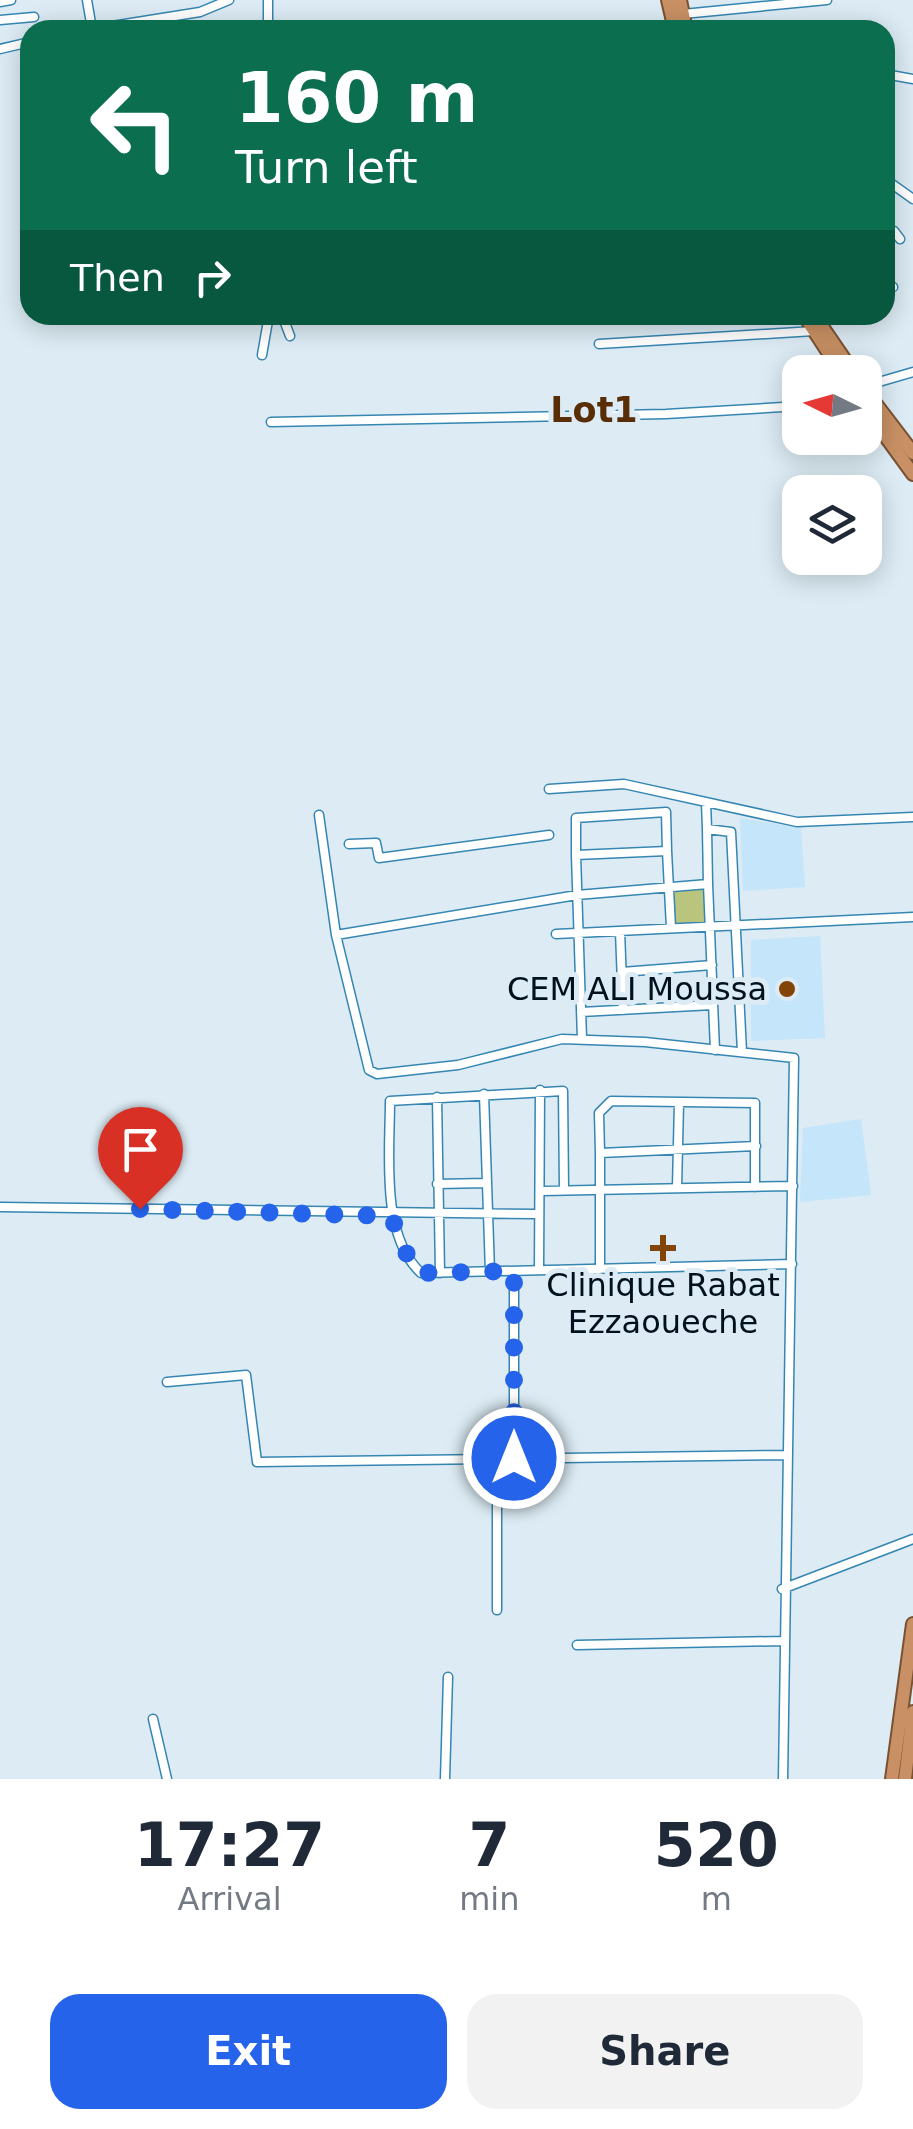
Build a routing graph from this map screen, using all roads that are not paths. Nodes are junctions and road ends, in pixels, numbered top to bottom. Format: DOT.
graph roads {
  1 [pos="11,0"];
  2 [pos="229,0"];
  3 [pos="828,0"];
  4 [pos="0,2"];
  5 [pos="682,7"];
  6 [pos="34,18"];
  7 [pos="0,20"];
  8 [pos="151,20"];
  9 [pos="895,232"];
  10 [pos="900,239"];
  11 [pos="267,325"];
  12 [pos="286,325"];
  13 [pos="810,325"];
  14 [pos="821,325"];
  15 [pos="814,331"];
  16 [pos="290,336"];
  17 [pos="599,344"];
  18 [pos="262,355"];
  19 [pos="830,355"];
  20 [pos="841,355"];
  21 [pos="913,372"];
  22 [pos="882,382"];
  23 [pos="782,407"];
  24 [pos="882,411"];
  25 [pos="271,422"];
  26 [pos="882,431"];
  27 [pos="913,453"];
  28 [pos="913,474"];
  29 [pos="549,789"];
  30 [pos="665,791"];
  31 [pos="706,802"];
  32 [pos="666,812"];
  33 [pos="319,815"];
  34 [pos="913,817"];
  35 [pos="707,829"];
  36 [pos="549,835"];
  37 [pos="349,844"];
  38 [pos="668,851"];
  39 [pos="576,854"];
  40 [pos="708,884"];
  41 [pos="669,889"];
  42 [pos="576,894"];
  43 [pos="913,917"];
  44 [pos="738,925"];
  45 [pos="710,926"];
  46 [pos="671,928"];
  47 [pos="620,930"];
  48 [pos="577,933"];
  49 [pos="556,934"];
  50 [pos="336,935"];
  51 [pos="712,964"];
  52 [pos="622,972"];
  53 [pos="713,1005"];
  54 [pos="623,1010"];
  55 [pos="581,1012"];
  56 [pos="582,1040"];
  57 [pos="715,1050"];
  58 [pos="742,1052"];
  59 [pos="540,1090"];
  60 [pos="484,1094"];
  61 [pos="436,1097"];
  62 [pos="679,1102"];
  63 [pos="756,1146"];
  64 [pos="678,1148"];
  65 [pos="600,1153"];
  66 [pos="487,1183"];
  67 [pos="436,1184"];
  68 [pos="755,1186"];
  69 [pos="793,1186"];
  70 [pos="676,1188"];
  71 [pos="564,1190"];
  72 [pos="600,1190"];
  73 [pos="542,1191"];
  74 [pos="0,1207"];
  75 [pos="490,1213"];
  76 [pos="440,1214"];
  77 [pos="536,1214"];
  78 [pos="391,1216"];
  79 [pos="792,1264"];
  80 [pos="600,1269"];
  81 [pos="539,1270"];
  82 [pos="514,1271"];
  83 [pos="490,1272"];
  84 [pos="440,1273"];
  85 [pos="166,1382"];
  86 [pos="785,1455"];
  87 [pos="514,1458"];
  88 [pos="497,1459"];
  89 [pos="913,1539"];
  90 [pos="782,1589"];
  91 [pos="497,1610"];
  92 [pos="913,1624"];
  93 [pos="782,1641"];
  94 [pos="577,1645"];
  95 [pos="448,1677"];
  96 [pos="913,1712"];
  97 [pos="153,1719"];
  98 [pos="167,1779"];
  99 [pos="446,1779"];
  100 [pos="783,1779"];
  101 [pos="892,1779"];
  102 [pos="905,1779"];
  1 -- 4 [label="street"];
  2 -- 8 [label="street"];
  3 -- 5 [label="street"];
  6 -- 7 [label="street"];
  9 -- 10 [label="street"];
  11 -- 18 [label="street"];
  12 -- 16 [label="street"];
  13 -- 15 [label="highway"];
  14 -- 20 [label="highway"];
  15 -- 17 [label="street"];
  15 -- 19 [label="highway"];
  21 -- 22 [label="street"];
  23 -- 25 [label="street"];
  24 -- 27 [label="highway"];
  26 -- 28 [label="highway"];
  29 -- 30 [label="street"];
  30 -- 31 [label="street"];
  30 -- 32 [label="street"];
  31 -- 34 [label="street"];
  31 -- 35 [label="street"];
  32 -- 38 [label="street"];
  32 -- 39 [label="street"];
  33 -- 50 [label="street"];
  35 -- 40 [label="street"];
  35 -- 44 [label="street"];
  36 -- 37 [label="street"];
  38 -- 39 [label="street"];
  38 -- 41 [label="street"];
  39 -- 42 [label="street"];
  40 -- 41 [label="street"];
  40 -- 45 [label="street"];
  41 -- 42 [label="street"];
  41 -- 46 [label="street"];
  42 -- 48 [label="street"];
  42 -- 50 [label="street"];
  43 -- 44 [label="street"];
  44 -- 45 [label="street"];
  44 -- 58 [label="street"];
  45 -- 46 [label="street"];
  45 -- 51 [label="street"];
  46 -- 47 [label="street"];
  47 -- 48 [label="street"];
  47 -- 52 [label="street"];
  48 -- 49 [label="street"];
  48 -- 55 [label="street"];
  50 -- 56 [label="street"];
  51 -- 52 [label="street"];
  51 -- 53 [label="street"];
  52 -- 54 [label="street"];
  53 -- 54 [label="street"];
  53 -- 57 [label="street"];
  54 -- 55 [label="street"];
  55 -- 56 [label="street"];
  56 -- 57 [label="street"];
  57 -- 58 [label="street"];
  58 -- 69 [label="street"];
  59 -- 60 [label="street"];
  59 -- 71 [label="street"];
  59 -- 73 [label="street"];
  60 -- 61 [label="street"];
  60 -- 66 [label="street"];
  61 -- 67 [label="street"];
  61 -- 78 [label="street"];
  62 -- 63 [label="street"];
  62 -- 64 [label="street"];
  62 -- 65 [label="street"];
  63 -- 64 [label="street"];
  63 -- 68 [label="street"];
  64 -- 65 [label="street"];
  64 -- 70 [label="street"];
  65 -- 72 [label="street"];
  66 -- 67 [label="street"];
  66 -- 75 [label="street"];
  67 -- 76 [label="street"];
  68 -- 69 [label="street"];
  68 -- 70 [label="street"];
  69 -- 79 [label="street"];
  70 -- 72 [label="street"];
  71 -- 72 [label="street"];
  71 -- 73 [label="street"];
  72 -- 80 [label="street"];
  73 -- 77 [label="street"];
  74 -- 78 [label="street"];
  75 -- 76 [label="street"];
  75 -- 77 [label="street"];
  75 -- 83 [label="street"];
  76 -- 78 [label="street"];
  76 -- 84 [label="street"];
  77 -- 81 [label="street"];
  78 -- 84 [label="street"];
  79 -- 80 [label="street"];
  79 -- 86 [label="street"];
  80 -- 81 [label="street"];
  81 -- 82 [label="street"];
  82 -- 83 [label="street"];
  82 -- 87 [label="street"];
  83 -- 84 [label="street"];
  85 -- 88 [label="street"];
  86 -- 87 [label="street"];
  86 -- 90 [label="street"];
  87 -- 88 [label="street"];
  88 -- 91 [label="street"];
  89 -- 90 [label="street"];
  90 -- 93 [label="street"];
  92 -- 101 [label="highway"];
  93 -- 94 [label="street"];
  93 -- 100 [label="street"];
  95 -- 99 [label="street"];
  96 -- 102 [label="highway"];
  97 -- 98 [label="street"];
}
